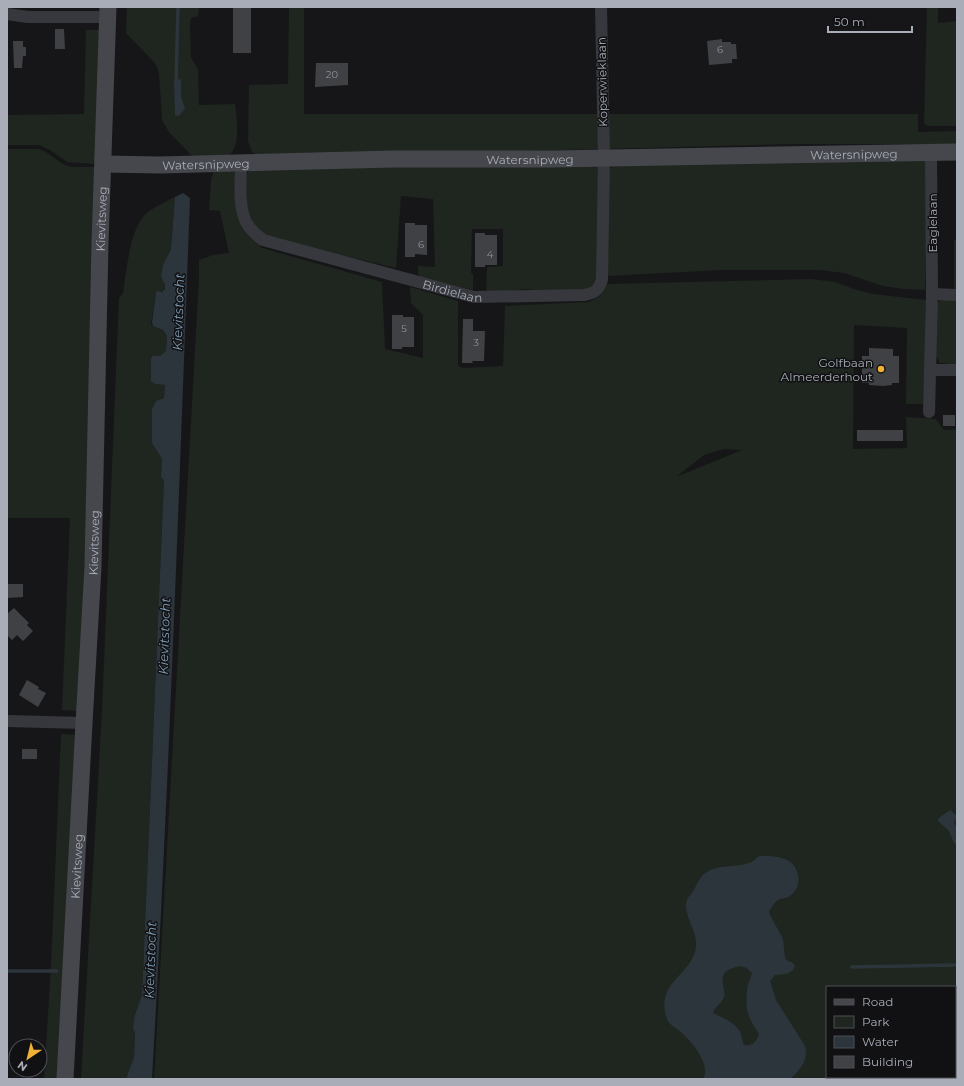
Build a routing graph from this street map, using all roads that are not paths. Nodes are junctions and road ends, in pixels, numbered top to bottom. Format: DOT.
graph roads {
  1 [pos="601,7"];
  2 [pos="108,12"];
  3 [pos="7,14"];
  4 [pos="931,152"];
  5 [pos="957,152"];
  6 [pos="604,158"];
  7 [pos="241,163"];
  8 [pos="104,164"];
  9 [pos="932,294"];
  10 [pos="957,295"];
  11 [pos="931,370"];
  12 [pos="957,370"];
  13 [pos="930,412"];
  14 [pos="7,721"];
  15 [pos="84,722"];
  16 [pos="65,1079"];
  1 -- 6 [label="street, Koperwieklaan"];
  2 -- 3 [label="street"];
  2 -- 8 [label="street, Kievitsweg"];
  4 -- 5 [label="street, Watersnipweg"];
  4 -- 6 [label="street, Watersnipweg"];
  4 -- 9 [label="street, Eaglelaan"];
  6 -- 7 [label="street, Watersnipweg"];
  6 -- 7 [label="street, Birdielaan"];
  7 -- 8 [label="street, Watersnipweg"];
  8 -- 15 [label="street, Kievitsweg"];
  9 -- 10 [label="street"];
  9 -- 11 [label="street, Eaglelaan"];
  11 -- 12 [label="street"];
  11 -- 13 [label="street, Eaglelaan"];
  14 -- 15 [label="street"];
  15 -- 16 [label="street, Kievitsweg"];
}
